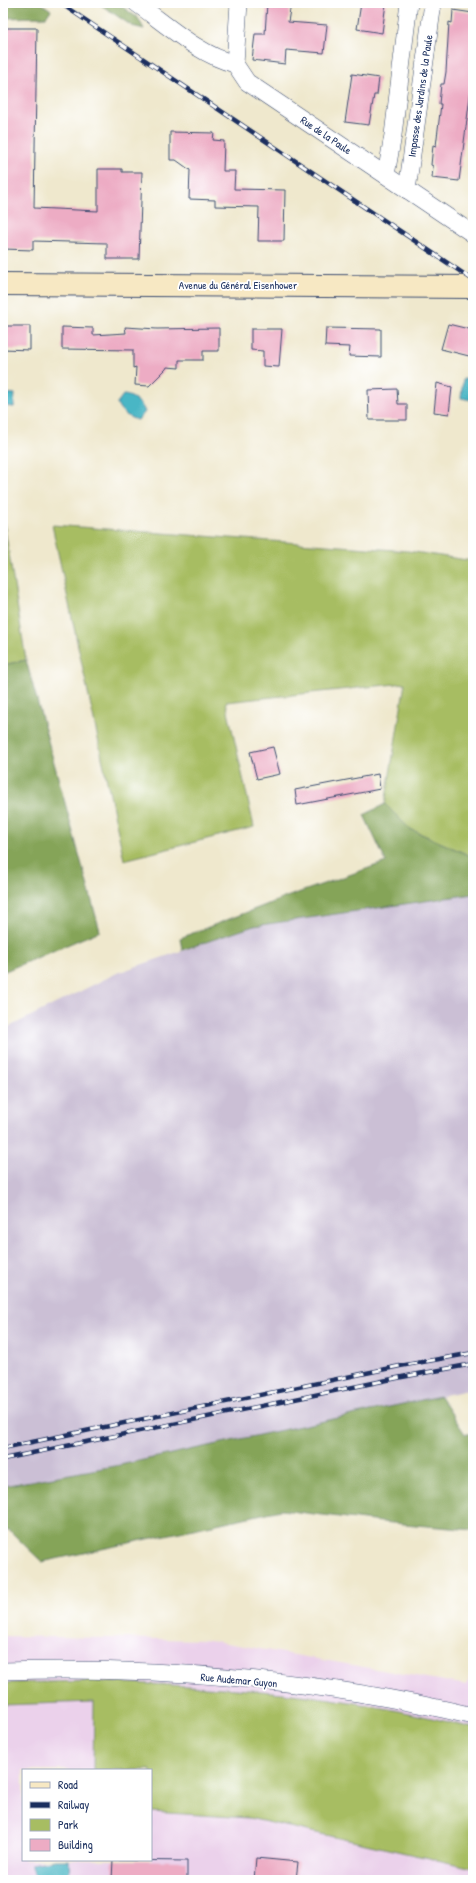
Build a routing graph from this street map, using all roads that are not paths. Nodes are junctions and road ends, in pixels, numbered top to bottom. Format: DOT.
graph roads {
  1 [pos="136,3"];
  2 [pos="239,3"];
  3 [pos="409,3"];
  4 [pos="434,3"];
  5 [pos="235,64"];
  6 [pos="386,175"];
  7 [pos="407,190"];
  8 [pos="473,234"];
  9 [pos="3,284"];
  10 [pos="473,287"];
  11 [pos="3,1670"];
  12 [pos="473,1716"];
  1 -- 5 [label="street"];
  2 -- 5 [label="street"];
  3 -- 6 [label="street, Impasse des Jardins de la Paule"];
  4 -- 7 [label="street, Impasse des Jardins de la Paule"];
  5 -- 6 [label="street, Rue de la Paule"];
  6 -- 7 [label="street, Rue de la Paule"];
  7 -- 8 [label="street, Rue de la Paule"];
  9 -- 10 [label="main road, Avenue du Général Eisenhower"];
  11 -- 12 [label="street, Rue Audemar Guyon"];
}
